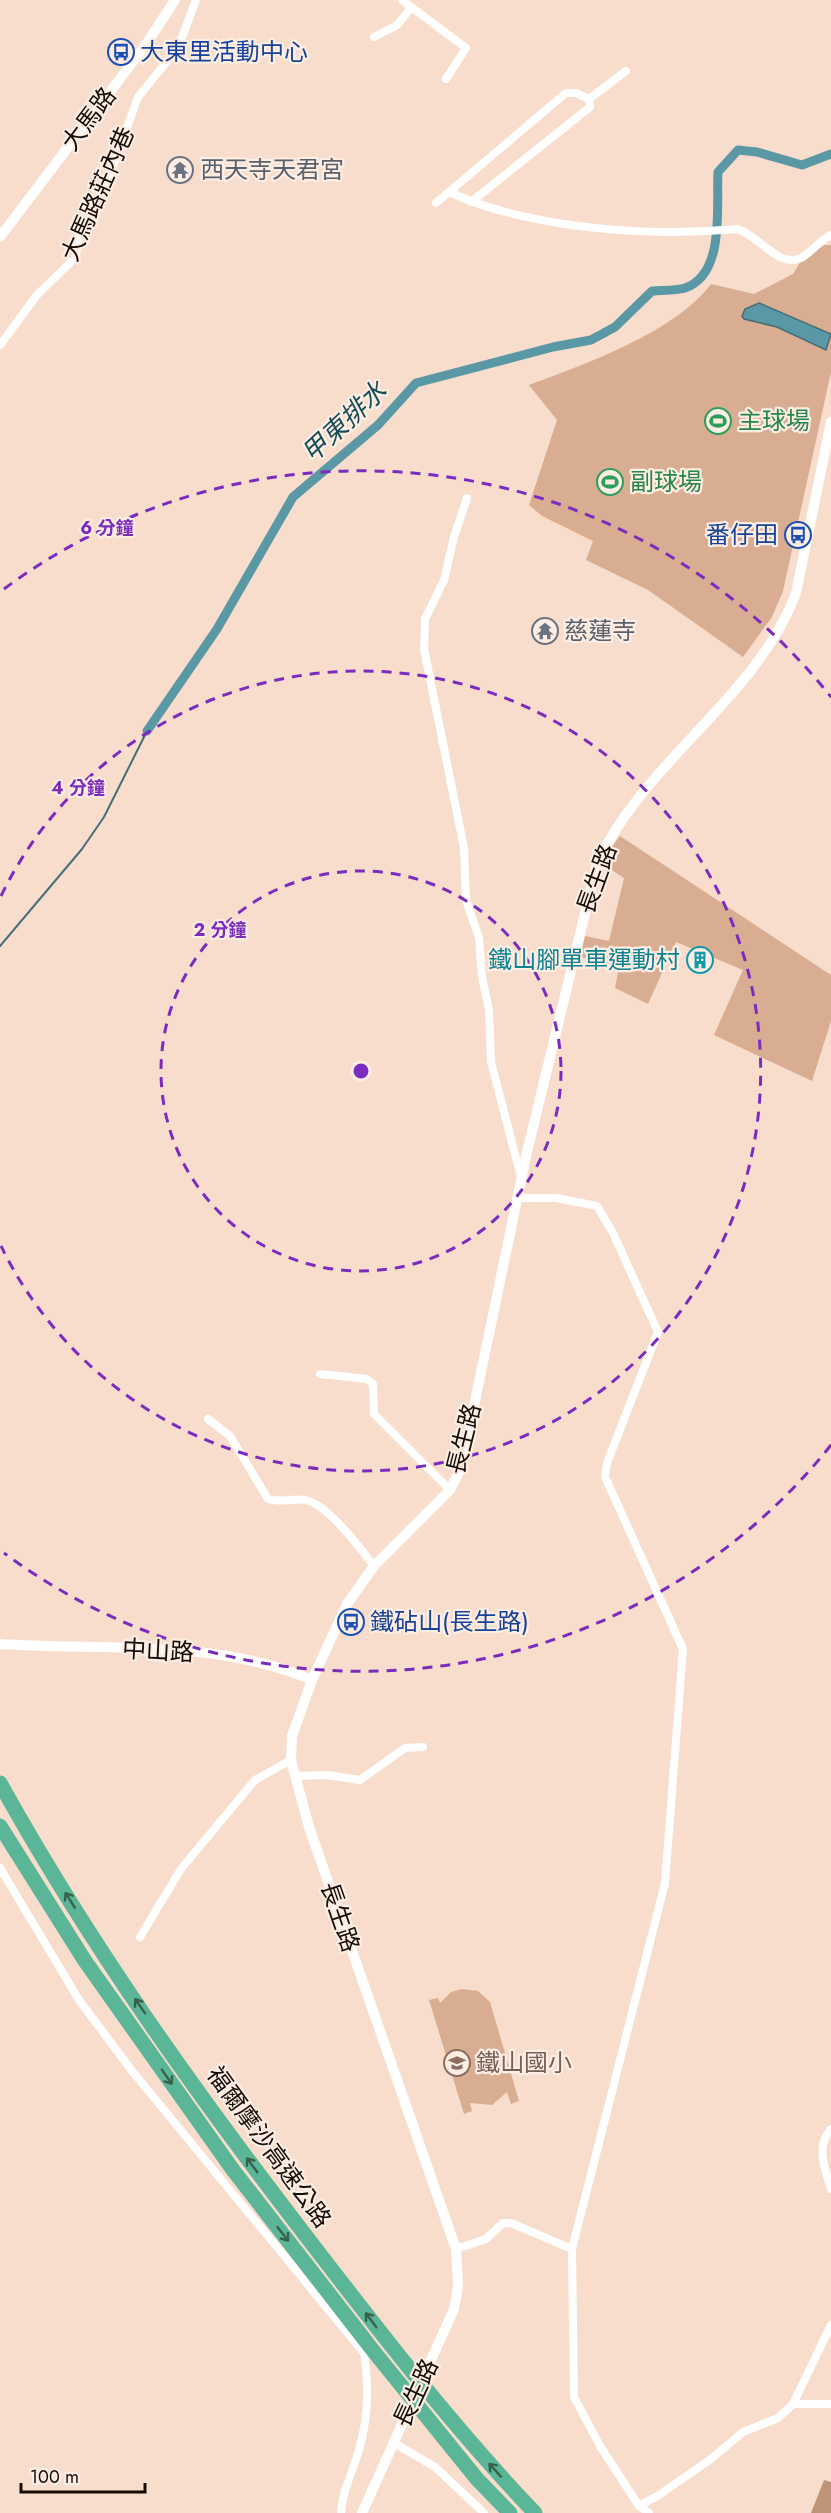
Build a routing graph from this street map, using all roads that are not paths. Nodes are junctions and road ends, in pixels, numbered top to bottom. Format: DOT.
graph roads {
  1 [pos="175,0"];
  2 [pos="196,0"];
  3 [pos="402,0"];
  4 [pos="411,8"];
  5 [pos="374,36"];
  6 [pos="626,71"];
  7 [pos="446,79"];
  8 [pos="589,99"];
  9 [pos="449,192"];
  10 [pos="436,202"];
  11 [pos="471,202"];
  12 [pos="831,236"];
  13 [pos="0,237"];
  14 [pos="0,345"];
  15 [pos="831,422"];
  16 [pos="467,498"];
  17 [pos="522,1180"];
  18 [pos="518,1198"];
  19 [pos="320,1374"];
  20 [pos="208,1419"];
  21 [pos="450,1490"];
  22 [pos="374,1566"];
  23 [pos="0,1644"];
  24 [pos="312,1680"];
  25 [pos="423,1747"];
  26 [pos="291,1760"];
  27 [pos="297,1776"];
  28 [pos="0,1783"];
  29 [pos="0,1826"];
  30 [pos="0,1868"];
  31 [pos="140,1937"];
  32 [pos="831,2129"];
  33 [pos="831,2188"];
  34 [pos="456,2249"];
  35 [pos="572,2249"];
  36 [pos="831,2325"];
  37 [pos="793,2404"];
  38 [pos="831,2404"];
  39 [pos="394,2443"];
  40 [pos="639,2506"];
  41 [pos="341,2513"];
  42 [pos="362,2513"];
  43 [pos="484,2513"];
  44 [pos="510,2513"];
  45 [pos="535,2513"];
  46 [pos="649,2513"];
  1 -- 13 [label="street, 大馬路"];
  2 -- 14 [label="street, 大馬路莊內巷"];
  3 -- 4 [label="street"];
  4 -- 5 [label="street"];
  4 -- 7 [label="street"];
  6 -- 8 [label="street"];
  8 -- 9 [label="street"];
  8 -- 11 [label="street"];
  9 -- 10 [label="street"];
  9 -- 11 [label="street"];
  11 -- 12 [label="street"];
  15 -- 17 [label="street, 長生路"];
  16 -- 17 [label="street"];
  17 -- 18 [label="street, 長生路"];
  18 -- 21 [label="street, 長生路"];
  18 -- 35 [label="street"];
  19 -- 21 [label="street"];
  20 -- 22 [label="street"];
  21 -- 22 [label="street, 長生路"];
  22 -- 24 [label="street, 長生路"];
  23 -- 24 [label="street, 中山路"];
  24 -- 26 [label="street, 長生路"];
  25 -- 27 [label="street"];
  26 -- 27 [label="street, 長生路"];
  26 -- 31 [label="street"];
  27 -- 34 [label="street, 長生路"];
  45 -- 28 [label="highway, 福爾摩沙高速公路, one-way"];
  29 -- 44 [label="highway, 福爾摩沙高速公路, one-way"];
  30 -- 41 [label="street"];
  32 -- 33 [label="street"];
  34 -- 35 [label="street"];
  34 -- 39 [label="street, 長生路"];
  35 -- 40 [label="street"];
  36 -- 37 [label="street"];
  37 -- 38 [label="street"];
  37 -- 40 [label="street"];
  39 -- 42 [label="street, 長生路"];
  39 -- 43 [label="street"];
  40 -- 46 [label="street"];
}
